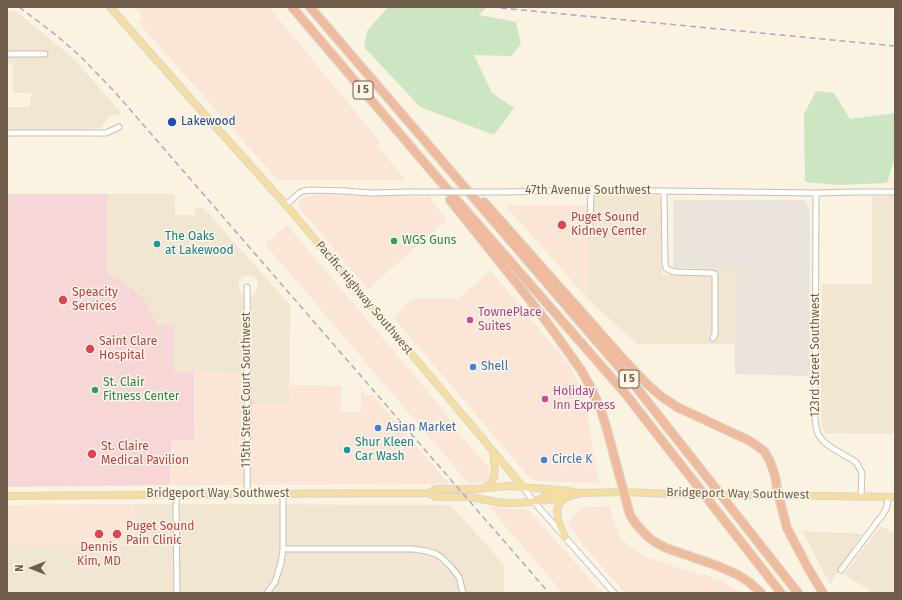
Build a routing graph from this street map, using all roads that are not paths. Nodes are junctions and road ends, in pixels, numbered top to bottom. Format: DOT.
graph roads {
  1 [pos="110,7"];
  2 [pos="292,7"];
  3 [pos="310,7"];
  4 [pos="7,54"];
  5 [pos="45,54"];
  6 [pos="119,127"];
  7 [pos="7,133"];
  8 [pos="451,171"];
  9 [pos="434,174"];
  10 [pos="591,190"];
  11 [pos="664,191"];
  12 [pos="895,192"];
  13 [pos="816,193"];
  14 [pos="286,205"];
  15 [pos="590,228"];
  16 [pos="247,286"];
  17 [pos="713,338"];
  18 [pos="492,451"];
  19 [pos="523,487"];
  20 [pos="483,489"];
  21 [pos="569,491"];
  22 [pos="624,492"];
  23 [pos="429,493"];
  24 [pos="581,493"];
  25 [pos="247,494"];
  26 [pos="283,494"];
  27 [pos="778,494"];
  28 [pos="177,495"];
  29 [pos="7,496"];
  30 [pos="861,496"];
  31 [pos="888,497"];
  32 [pos="895,497"];
  33 [pos="566,498"];
  34 [pos="534,502"];
  35 [pos="565,537"];
  36 [pos="283,549"];
  37 [pos="841,570"];
  38 [pos="177,593"];
  39 [pos="268,593"];
  40 [pos="463,593"];
  41 [pos="614,593"];
  42 [pos="761,593"];
  43 [pos="781,593"];
  44 [pos="798,593"];
  45 [pos="823,593"];
  1 -- 14 [label="main road, Pacific Highway Southwest"];
  2 -- 9 [label="highway, I 5"];
  3 -- 8 [label="highway, I 5"];
  4 -- 5 [label="street"];
  6 -- 7 [label="street"];
  8 -- 27 [label="highway"];
  8 -- 44 [label="highway, I 5"];
  9 -- 22 [label="highway"];
  9 -- 43 [label="highway, I 5"];
  10 -- 11 [label="street, 47th Avenue Southwest"];
  10 -- 14 [label="street, 47th Avenue Southwest, bridge"];
  10 -- 15 [label="street"];
  11 -- 13 [label="street, 47th Avenue Southwest"];
  11 -- 17 [label="street"];
  12 -- 13 [label="street, 47th Avenue Southwest"];
  13 -- 30 [label="street, 123rd Street Southwest"];
  14 -- 18 [label="main road, Pacific Highway Southwest"];
  16 -- 25 [label="street, 115th Street Court Southwest"];
  18 -- 19 [label="main road, Pacific Highway Southwest"];
  18 -- 20 [label="main road"];
  19 -- 20 [label="main road, Bridgeport Way Southwest"];
  19 -- 21 [label="main road, Bridgeport Way Southwest"];
  19 -- 34 [label="street, Pacific Highway Southwest"];
  20 -- 23 [label="main road, Bridgeport Way Southwest"];
  21 -- 24 [label="main road, Bridgeport Way Southwest"];
  21 -- 34 [label="main road"];
  22 -- 24 [label="main road, Bridgeport Way Southwest"];
  22 -- 27 [label="main road, Bridgeport Way Southwest, bridge"];
  22 -- 42 [label="highway"];
  23 -- 26 [label="main road, Bridgeport Way Southwest"];
  23 -- 34 [label="main road, Bridgeport Way Southwest"];
  24 -- 33 [label="main road, Bridgeport Way Southwest"];
  25 -- 26 [label="main road, Bridgeport Way Southwest"];
  25 -- 28 [label="main road, Bridgeport Way Southwest"];
  26 -- 36 [label="street"];
  27 -- 30 [label="main road, Bridgeport Way Southwest"];
  27 -- 45 [label="highway"];
  28 -- 29 [label="main road, Bridgeport Way Southwest"];
  28 -- 38 [label="street"];
  30 -- 31 [label="main road, Bridgeport Way Southwest"];
  31 -- 32 [label="main road, Bridgeport Way Southwest"];
  31 -- 37 [label="street"];
  33 -- 34 [label="main road, Bridgeport Way Southwest"];
  33 -- 35 [label="main road"];
  34 -- 35 [label="street, Pacific Highway Southwest"];
  35 -- 41 [label="street, Pacific Highway Southwest"];
  36 -- 39 [label="street"];
  36 -- 40 [label="street"];
}
